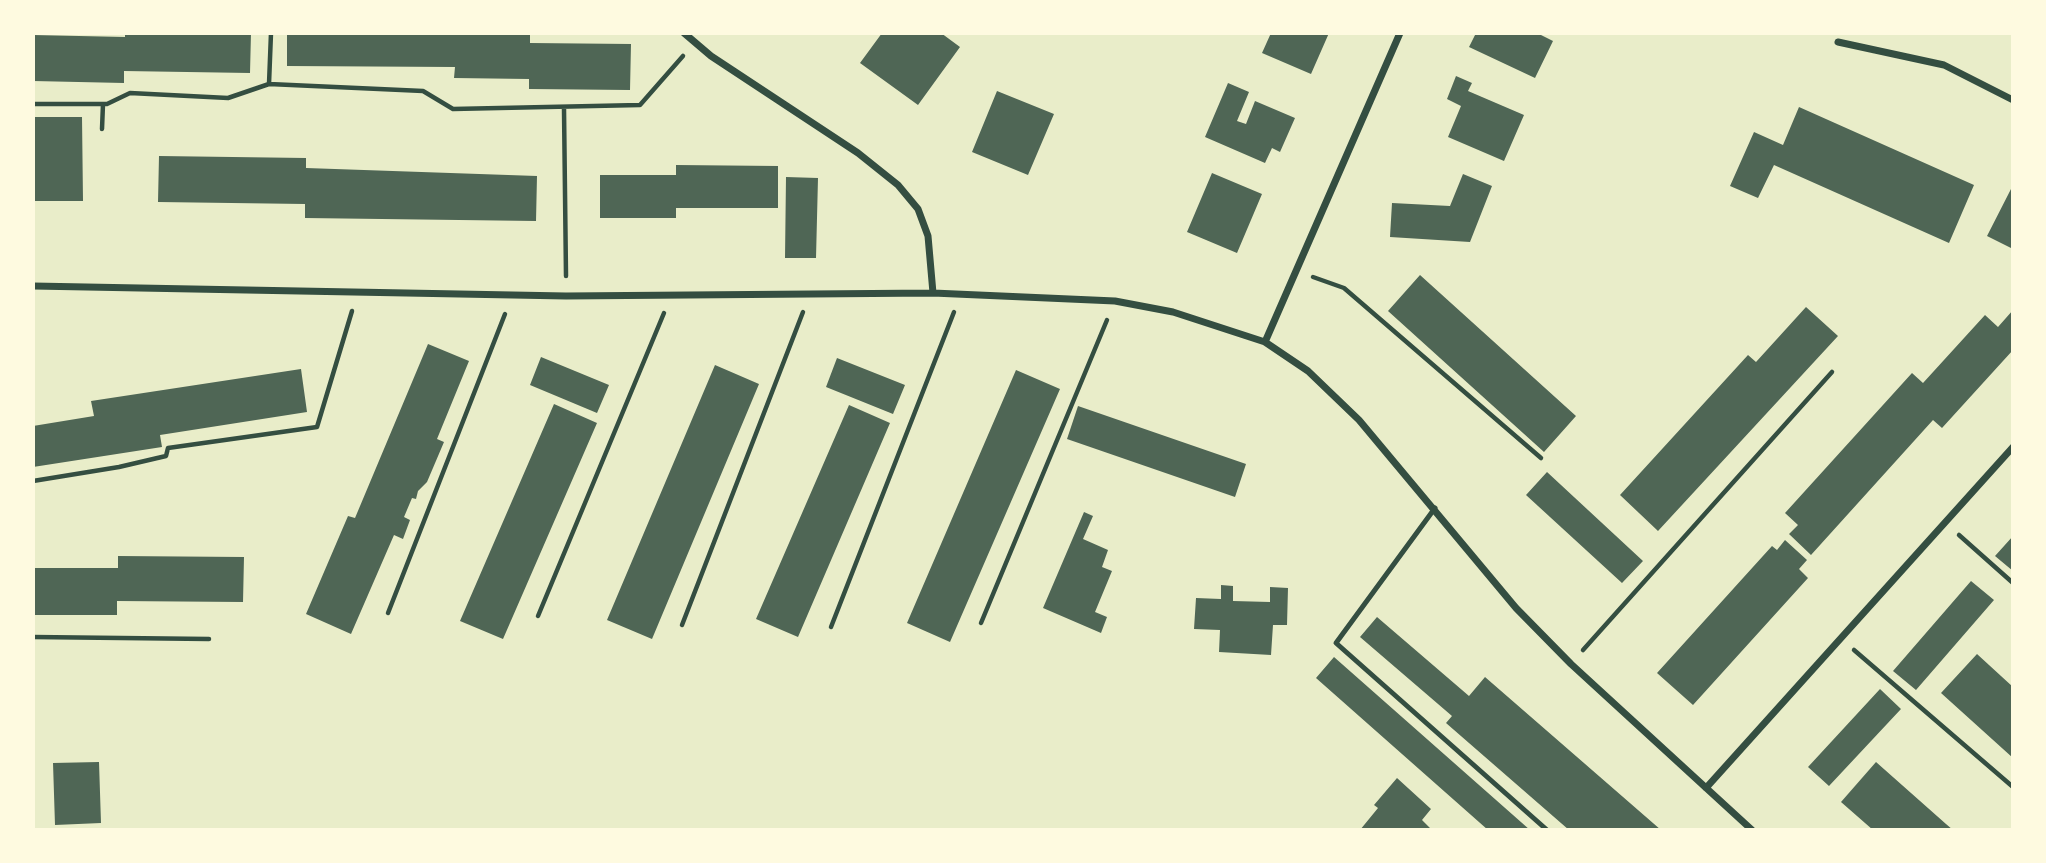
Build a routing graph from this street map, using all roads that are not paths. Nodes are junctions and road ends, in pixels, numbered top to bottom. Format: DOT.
graph roads {
  1 [pos="684,33"];
  2 [pos="1400,33"];
  3 [pos="1838,42"];
  4 [pos="2013,100"];
  5 [pos="33,286"];
  6 [pos="933,293"];
  7 [pos="1265,342"];
  8 [pos="2013,447"];
  9 [pos="1435,508"];
  10 [pos="1706,788"];
  11 [pos="1547,830"];
  12 [pos="1752,830"];
  1 -- 6 [label="street"];
  2 -- 7 [label="street"];
  3 -- 4 [label="street"];
  5 -- 6 [label="street"];
  6 -- 7 [label="street"];
  7 -- 9 [label="street"];
  8 -- 10 [label="street"];
  9 -- 10 [label="street"];
  9 -- 11 [label="lane"];
  10 -- 12 [label="street"];
}
